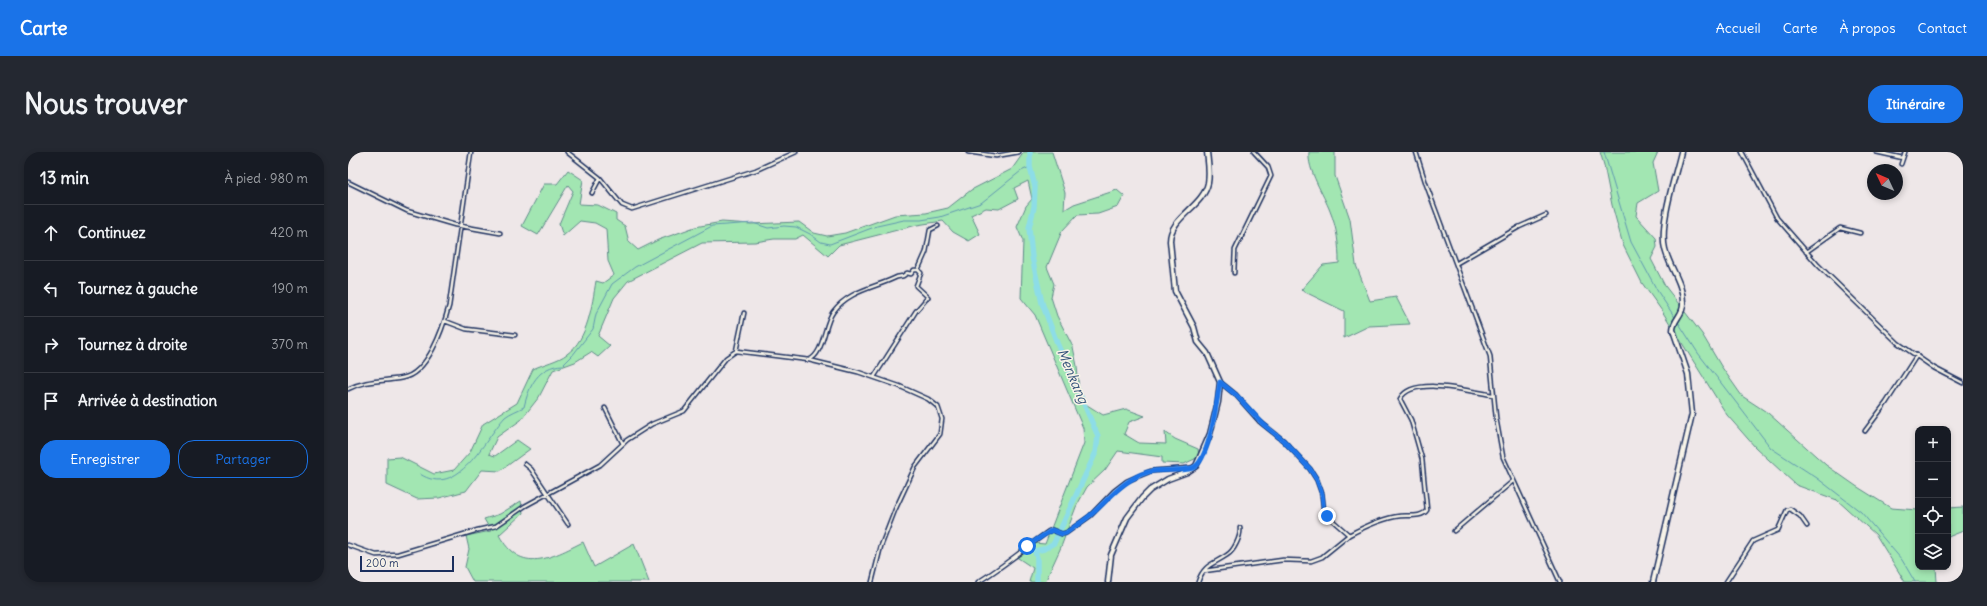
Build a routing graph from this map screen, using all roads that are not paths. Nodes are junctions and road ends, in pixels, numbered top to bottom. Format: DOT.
graph roads {
  1 [pos="471,152"];
  2 [pos="567,152"];
  3 [pos="796,152"];
  4 [pos="968,152"];
  5 [pos="1020,152"];
  6 [pos="1207,152"];
  7 [pos="1254,152"];
  8 [pos="1416,152"];
  9 [pos="1681,152"];
  10 [pos="1742,152"];
  11 [pos="1876,152"];
  12 [pos="1905,152"];
  13 [pos="1903,158"];
  14 [pos="1901,164"];
  15 [pos="600,178"];
  16 [pos="348,182"];
  17 [pos="592,192"];
  18 [pos="1546,215"];
  19 [pos="938,226"];
  20 [pos="460,227"];
  21 [pos="500,233"];
  22 [pos="1860,233"];
  23 [pos="1806,252"];
  24 [pos="1457,263"];
  25 [pos="918,270"];
  26 [pos="1234,273"];
  27 [pos="744,312"];
  28 [pos="445,321"];
  29 [pos="515,335"];
  30 [pos="736,350"];
  31 [pos="1917,355"];
  32 [pos="809,360"];
  33 [pos="874,377"];
  34 [pos="1220,382"];
  35 [pos="1963,383"];
  36 [pos="348,388"];
  37 [pos="1493,395"];
  38 [pos="605,408"];
  39 [pos="1865,432"];
  40 [pos="623,444"];
  41 [pos="525,464"];
  42 [pos="1196,466"];
  43 [pos="1513,481"];
  44 [pos="547,494"];
  45 [pos="568,524"];
  46 [pos="1807,526"];
  47 [pos="1240,528"];
  48 [pos="1454,531"];
  49 [pos="1349,535"];
  50 [pos="348,545"];
  51 [pos="1204,571"];
  52 [pos="872,582"];
  53 [pos="978,582"];
  54 [pos="1108,582"];
  55 [pos="1198,582"];
  56 [pos="1560,582"];
  57 [pos="1653,582"];
  58 [pos="1726,582"];
  1 -- 20 [label="street"];
  2 -- 15 [label="street"];
  3 -- 15 [label="street"];
  4 -- 5 [label="street"];
  6 -- 34 [label="street"];
  7 -- 26 [label="street"];
  8 -- 24 [label="street"];
  9 -- 57 [label="street"];
  10 -- 23 [label="street"];
  11 -- 13 [label="street"];
  12 -- 13 [label="street"];
  13 -- 14 [label="street"];
  15 -- 17 [label="street"];
  16 -- 20 [label="street"];
  18 -- 24 [label="street"];
  19 -- 25 [label="street"];
  20 -- 21 [label="street"];
  20 -- 28 [label="street"];
  22 -- 23 [label="street"];
  23 -- 31 [label="street"];
  24 -- 37 [label="street"];
  25 -- 32 [label="street"];
  25 -- 33 [label="street"];
  27 -- 30 [label="street"];
  28 -- 29 [label="street"];
  28 -- 36 [label="street"];
  30 -- 32 [label="street"];
  30 -- 40 [label="street"];
  31 -- 35 [label="street"];
  31 -- 39 [label="street"];
  32 -- 33 [label="street"];
  33 -- 52 [label="street"];
  34 -- 42 [label="street"];
  34 -- 49 [label="street"];
  37 -- 43 [label="street"];
  37 -- 49 [label="street"];
  38 -- 40 [label="street"];
  40 -- 44 [label="street"];
  41 -- 44 [label="street"];
  42 -- 53 [label="street"];
  42 -- 54 [label="street"];
  43 -- 48 [label="street"];
  43 -- 56 [label="street"];
  44 -- 45 [label="street"];
  44 -- 50 [label="street"];
  46 -- 58 [label="street"];
  47 -- 51 [label="street"];
  49 -- 51 [label="street"];
  51 -- 55 [label="street"];
}
